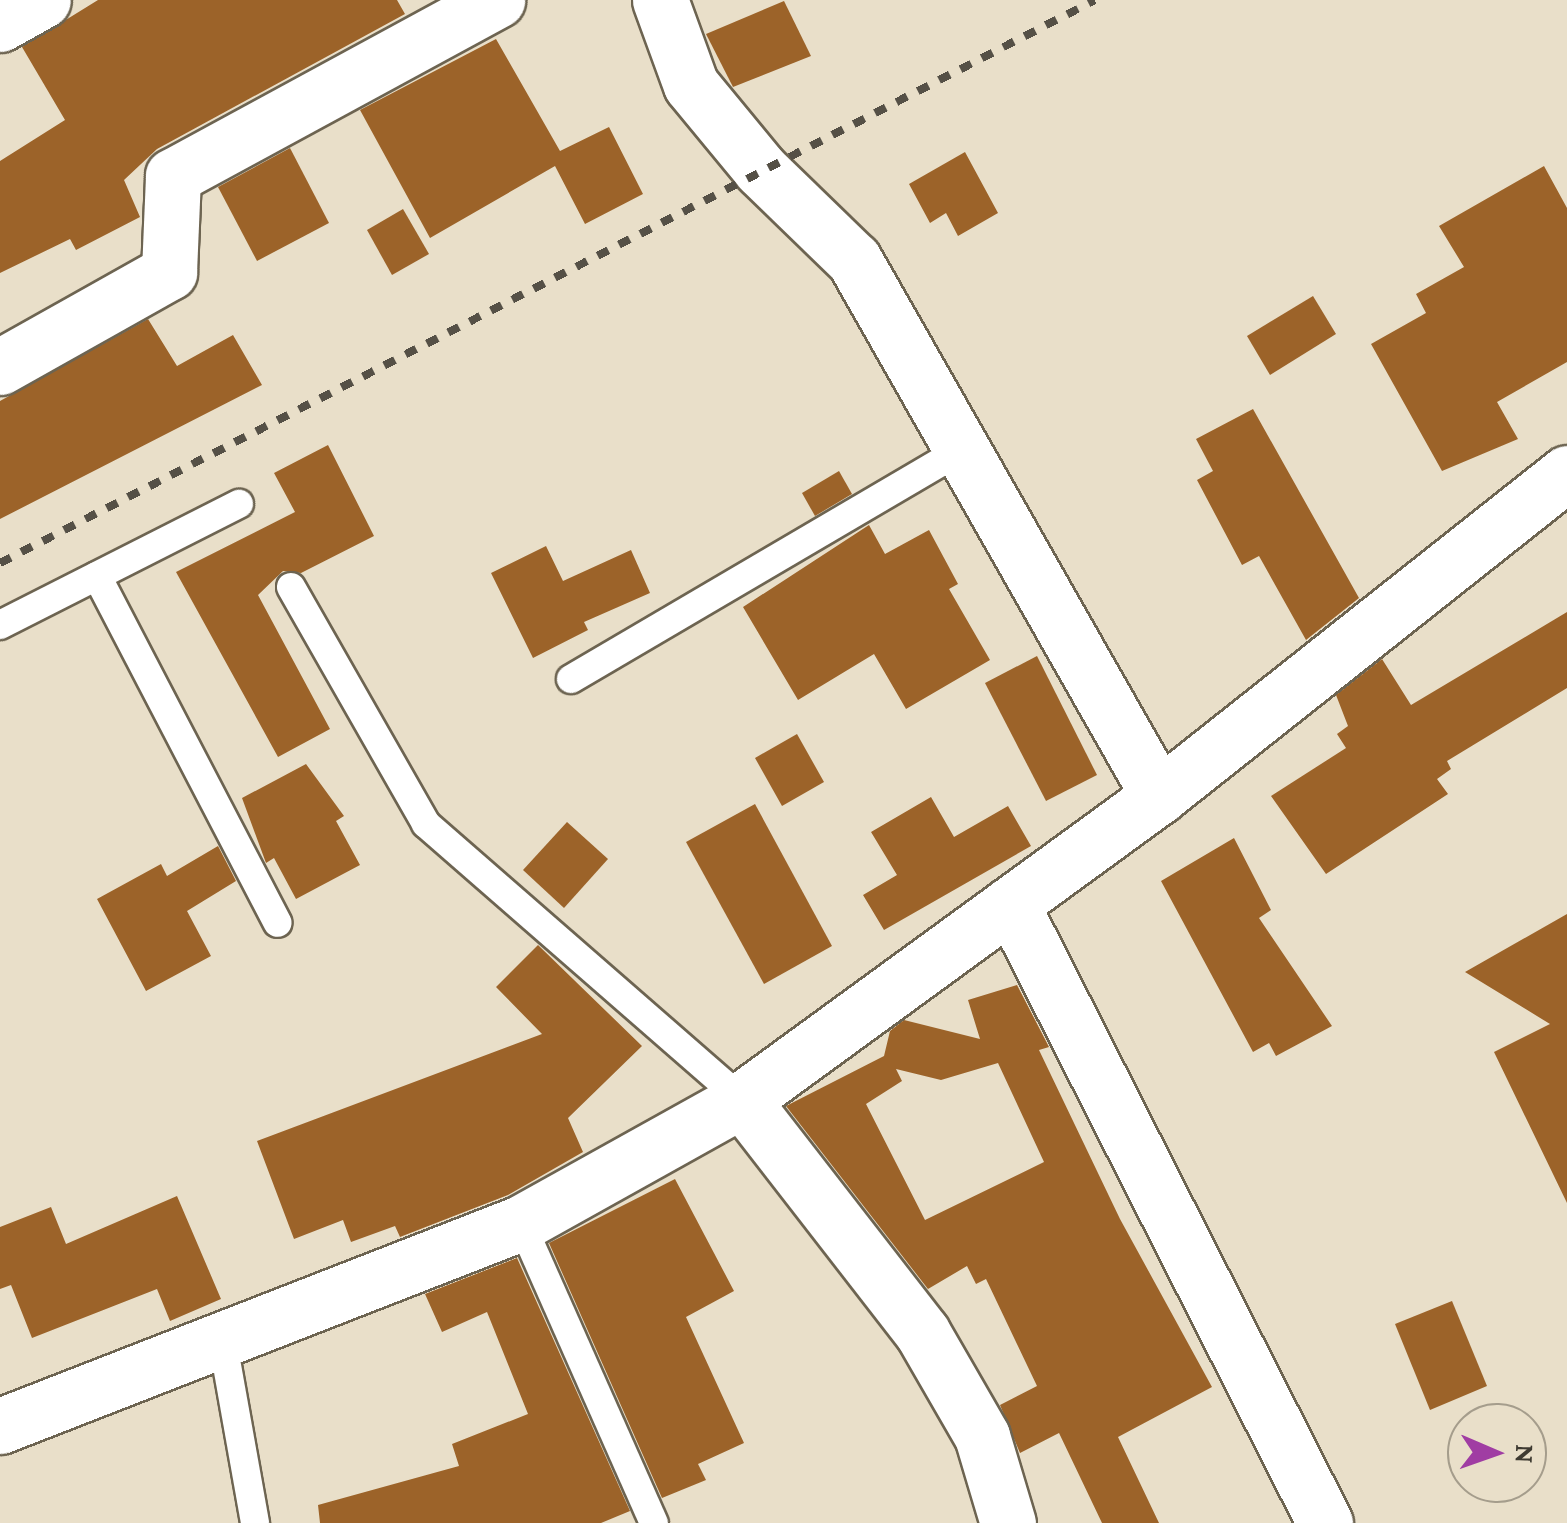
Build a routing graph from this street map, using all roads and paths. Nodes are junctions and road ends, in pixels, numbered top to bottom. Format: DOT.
graph roads {
  1 [pos="43,0"];
  2 [pos="497,0"];
  3 [pos="660,0"];
  4 [pos="0,24"];
  5 [pos="0,367"];
  6 [pos="962,450"];
  7 [pos="1567,473"];
  8 [pos="238,504"];
  9 [pos="96,576"];
  10 [pos="290,587"];
  11 [pos="0,625"];
  12 [pos="571,680"];
  13 [pos="1159,796"];
  14 [pos="1011,904"];
  15 [pos="278,923"];
  16 [pos="742,1100"];
  17 [pos="521,1223"];
  18 [pos="223,1343"];
  19 [pos="0,1426"];
  20 [pos="255,1523"];
  21 [pos="654,1523"];
  22 [pos="1008,1523"];
  23 [pos="1325,1523"];
  1 -- 4 [label="street"];
  2 -- 5 [label="street"];
  3 -- 6 [label="street"];
  6 -- 12 [label="lane"];
  6 -- 13 [label="street"];
  7 -- 13 [label="street"];
  8 -- 9 [label="lane"];
  9 -- 11 [label="lane"];
  9 -- 15 [label="lane"];
  10 -- 16 [label="lane"];
  13 -- 14 [label="street"];
  14 -- 16 [label="street"];
  14 -- 23 [label="street"];
  16 -- 17 [label="street"];
  16 -- 22 [label="street"];
  17 -- 18 [label="street"];
  17 -- 21 [label="lane"];
  18 -- 19 [label="street"];
  18 -- 20 [label="lane"];
}
